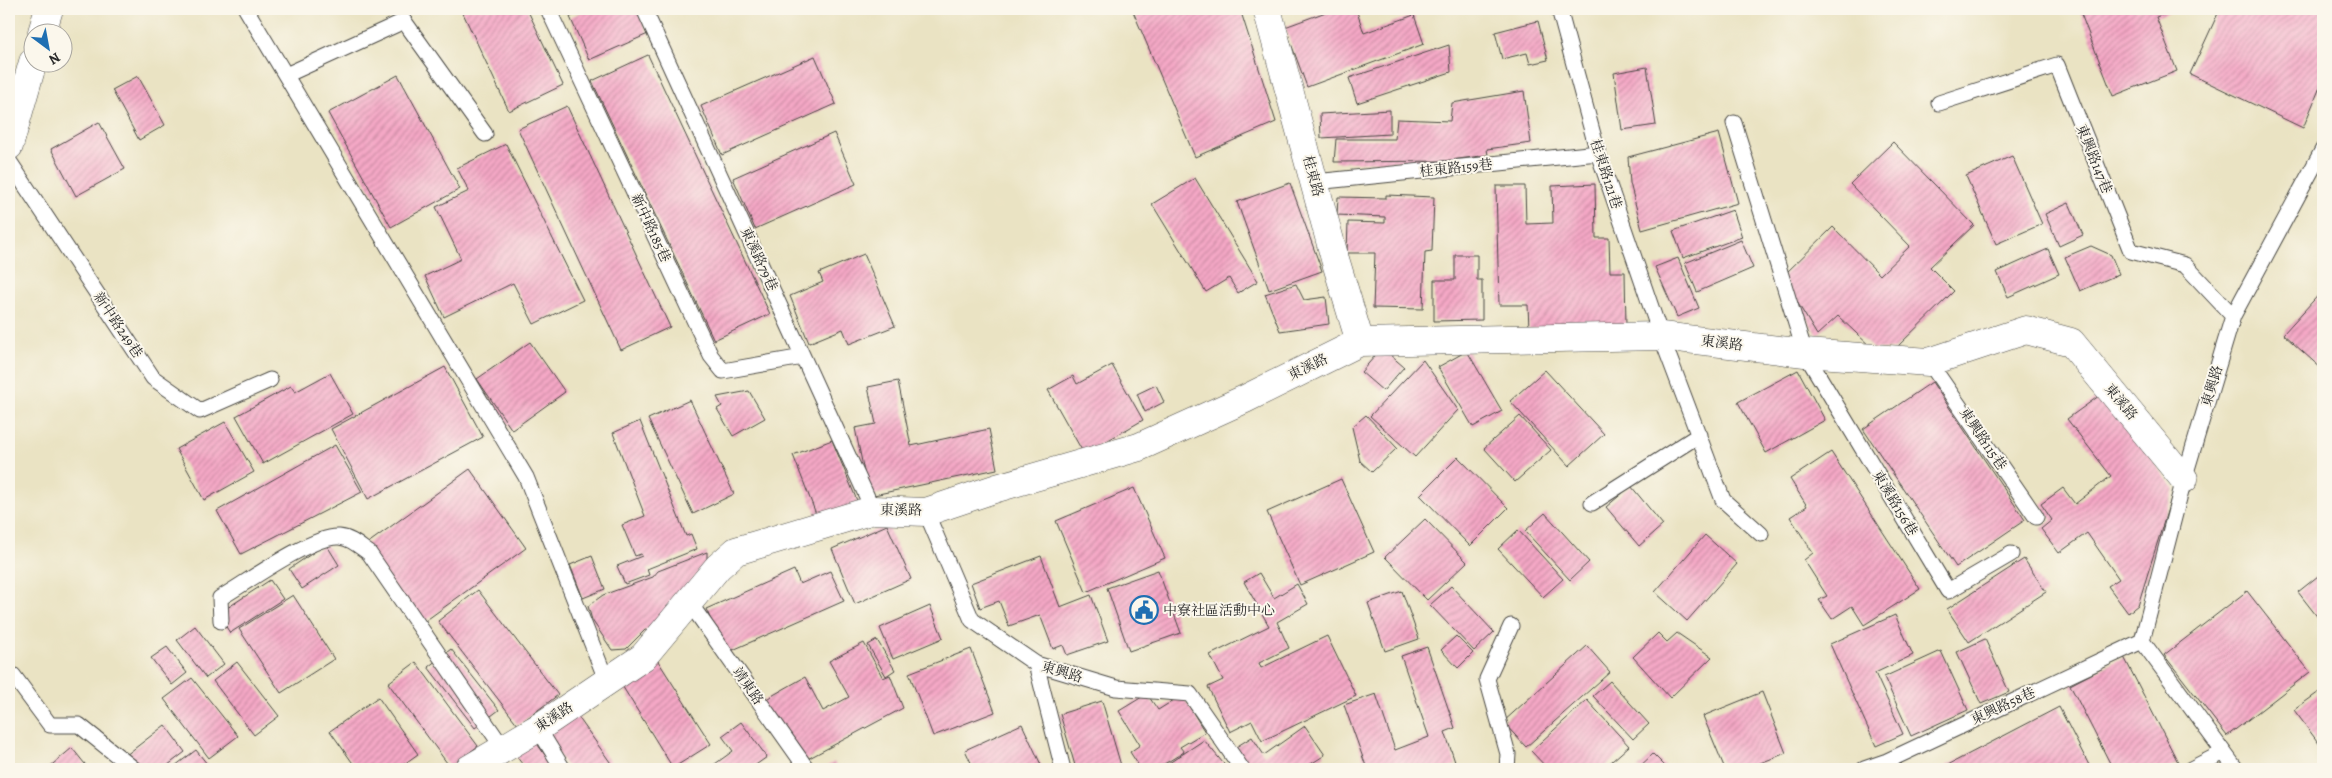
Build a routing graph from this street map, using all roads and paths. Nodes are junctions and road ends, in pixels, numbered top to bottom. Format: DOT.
graph roads {
  1 [pos="49,9"];
  2 [pos="246,9"];
  3 [pos="548,9"];
  4 [pos="644,9"];
  5 [pos="1267,9"];
  6 [pos="1559,9"];
  7 [pos="402,15"];
  8 [pos="45,22"];
  9 [pos="30,72"];
  10 [pos="286,76"];
  11 [pos="1939,103"];
  12 [pos="1734,123"];
  13 [pos="484,134"];
  14 [pos="9,146"];
  15 [pos="2323,149"];
  16 [pos="1598,154"];
  17 [pos="9,161"];
  18 [pos="1315,182"];
  19 [pos="2233,316"];
  20 [pos="1661,336"];
  21 [pos="1360,342"];
  22 [pos="1805,353"];
  23 [pos="804,357"];
  24 [pos="1929,362"];
  25 [pos="270,380"];
  26 [pos="1699,435"];
  27 [pos="2184,479"];
  28 [pos="1592,503"];
  29 [pos="873,510"];
  30 [pos="926,512"];
  31 [pos="2036,517"];
  32 [pos="1761,534"];
  33 [pos="2011,554"];
  34 [pos="689,602"];
  35 [pos="221,622"];
  36 [pos="1511,626"];
  37 [pos="2142,641"];
  38 [pos="1036,664"];
  39 [pos="9,677"];
  40 [pos="606,682"];
  41 [pos="538,728"];
  42 [pos="503,748"];
  43 [pos="2222,753"];
  44 [pos="134,769"];
  45 [pos="469,769"];
  46 [pos="563,769"];
  47 [pos="807,769"];
  48 [pos="1063,769"];
  49 [pos="1242,769"];
  50 [pos="1507,769"];
  51 [pos="1864,769"];
  52 [pos="2191,769"];
  53 [pos="2236,769"];
  1 -- 8 [label="street"];
  2 -- 10 [label="lane"];
  3 -- 23 [label="lane, 新中路185巷"];
  4 -- 23 [label="lane, 東溪路79巷"];
  5 -- 18 [label="street, 桂東路"];
  6 -- 16 [label="lane, 桂東路121巷"];
  7 -- 10 [label="lane"];
  7 -- 13 [label="lane"];
  9 -- 14 [label="street"];
  10 -- 40 [label="lane"];
  11 -- 19 [label="lane, 東興路147巷"];
  12 -- 22 [label="lane"];
  15 -- 19 [label="lane, 東興路"];
  16 -- 18 [label="lane, 桂東路159巷"];
  16 -- 20 [label="lane, 桂東路121巷"];
  17 -- 25 [label="lane, 新中路249巷"];
  18 -- 21 [label="street, 桂東路"];
  19 -- 27 [label="lane, 東興路"];
  20 -- 21 [label="street, 東溪路"];
  20 -- 22 [label="street, 東溪路"];
  20 -- 26 [label="lane, 桂東路121巷"];
  21 -- 30 [label="street, 東溪路"];
  22 -- 24 [label="street, 東溪路"];
  22 -- 33 [label="lane, 東溪路156巷"];
  23 -- 29 [label="lane, 東溪路79巷"];
  24 -- 27 [label="street, 東溪路"];
  24 -- 31 [label="lane, 東興路115巷"];
  26 -- 28 [label="lane"];
  26 -- 32 [label="lane, 桂東路121巷"];
  27 -- 37 [label="lane, 東興路"];
  29 -- 30 [label="street, 東溪路"];
  29 -- 34 [label="street, 東溪路"];
  30 -- 38 [label="lane, 東興路"];
  34 -- 40 [label="street, 東溪路"];
  34 -- 47 [label="lane, 靖東路"];
  35 -- 42 [label="lane"];
  36 -- 50 [label="lane"];
  37 -- 43 [label="lane"];
  37 -- 51 [label="lane, 東興路58巷"];
  38 -- 48 [label="lane"];
  38 -- 49 [label="lane, 東興路"];
  39 -- 44 [label="lane"];
  40 -- 41 [label="street, 東溪路"];
  41 -- 42 [label="street, 東溪路"];
  41 -- 46 [label="lane"];
  42 -- 45 [label="street, 東溪路"];
  43 -- 52 [label="lane"];
  43 -- 53 [label="lane"];
}
